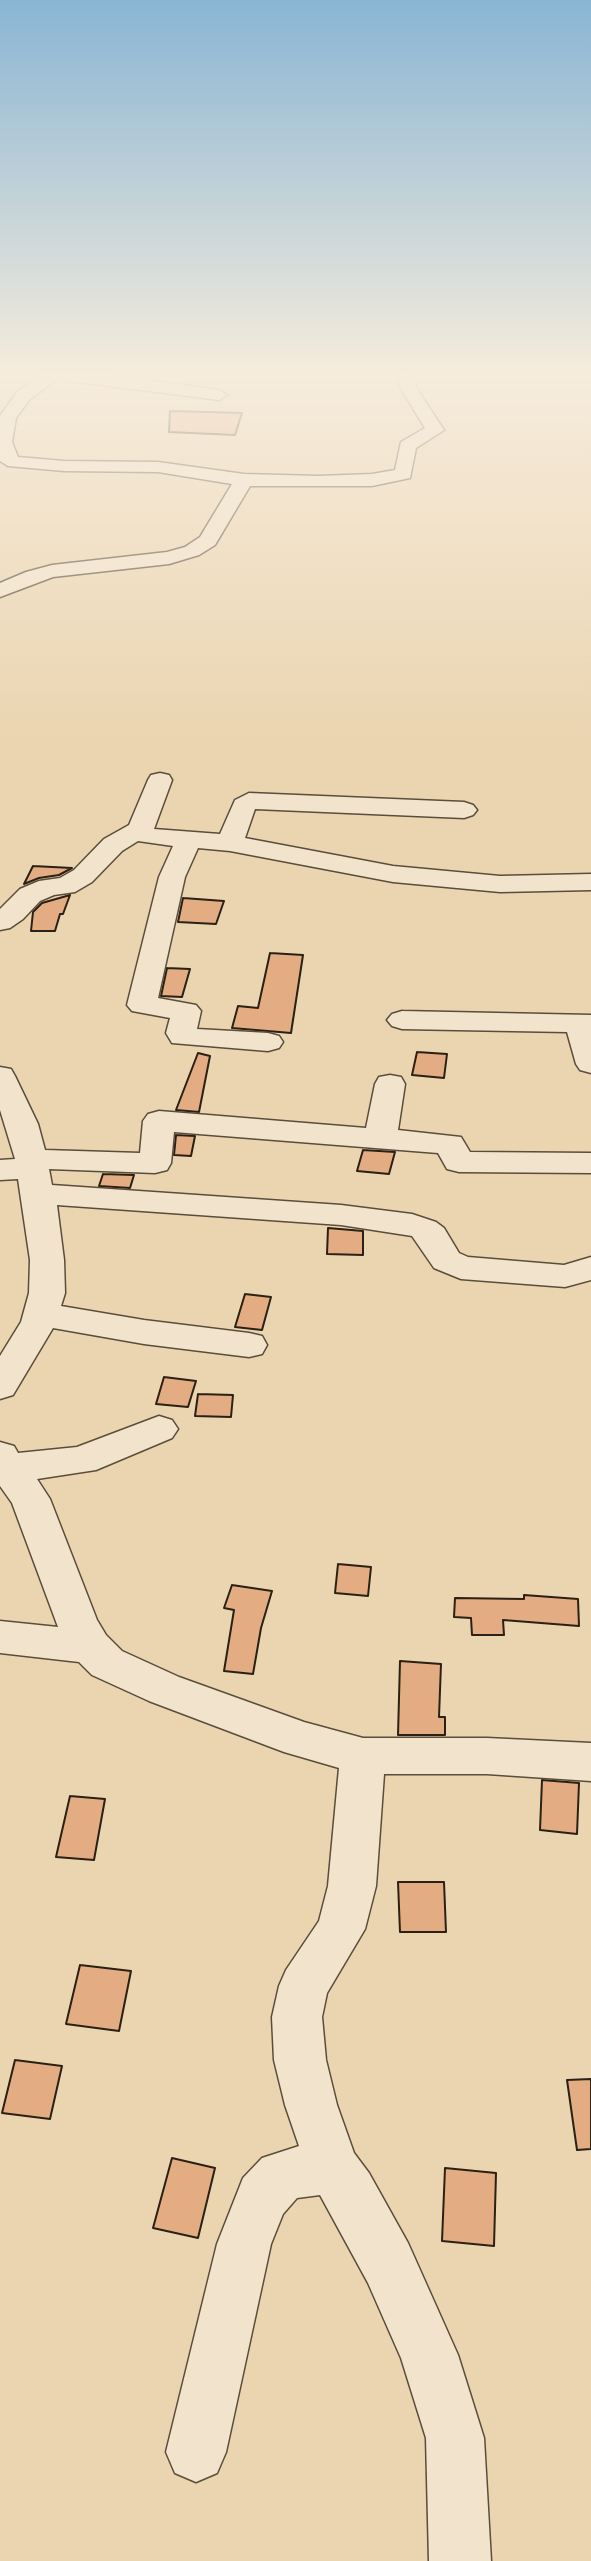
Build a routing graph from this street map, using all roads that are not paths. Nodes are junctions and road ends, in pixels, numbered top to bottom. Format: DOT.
graph roads {
  1 [pos="235,496"];
  2 [pos="0,592"];
  3 [pos="160,780"];
  4 [pos="464,810"];
  5 [pos="141,828"];
  6 [pos="188,841"];
  7 [pos="230,843"];
  8 [pos="591,882"];
  9 [pos="0,922"];
  10 [pos="402,1020"];
  11 [pos="586,1024"];
  12 [pos="268,1042"];
  13 [pos="591,1064"];
  14 [pos="0,1076"];
  15 [pos="390,1084"];
  16 [pos="380,1139"];
  17 [pos="591,1163"];
  18 [pos="26,1173"];
  19 [pos="591,1268"];
  20 [pos="41,1314"];
  21 [pos="249,1345"];
  22 [pos="0,1386"];
  23 [pos="159,1429"];
  24 [pos="3,1462"];
  25 [pos="0,1637"];
  26 [pos="92,1647"];
  27 [pos="363,1756"];
  28 [pos="591,1762"];
  29 [pos="333,2168"];
  30 [pos="196,2452"];
  31 [pos="460,2561"];
  1 -- 2 [label="street"];
  3 -- 5 [label="street"];
  4 -- 7 [label="street"];
  5 -- 6 [label="street"];
  5 -- 9 [label="street"];
  6 -- 7 [label="street"];
  6 -- 12 [label="street"];
  7 -- 8 [label="street"];
  10 -- 11 [label="street"];
  11 -- 13 [label="street"];
  14 -- 18 [label="street"];
  15 -- 16 [label="street"];
  16 -- 17 [label="street"];
  16 -- 18 [label="street"];
  18 -- 19 [label="street"];
  18 -- 20 [label="street"];
  20 -- 21 [label="street"];
  20 -- 22 [label="street"];
  23 -- 24 [label="street"];
  24 -- 26 [label="street"];
  25 -- 26 [label="street"];
  26 -- 27 [label="street"];
  27 -- 28 [label="street"];
  27 -- 29 [label="street"];
  29 -- 30 [label="street"];
  29 -- 31 [label="street"];
}
